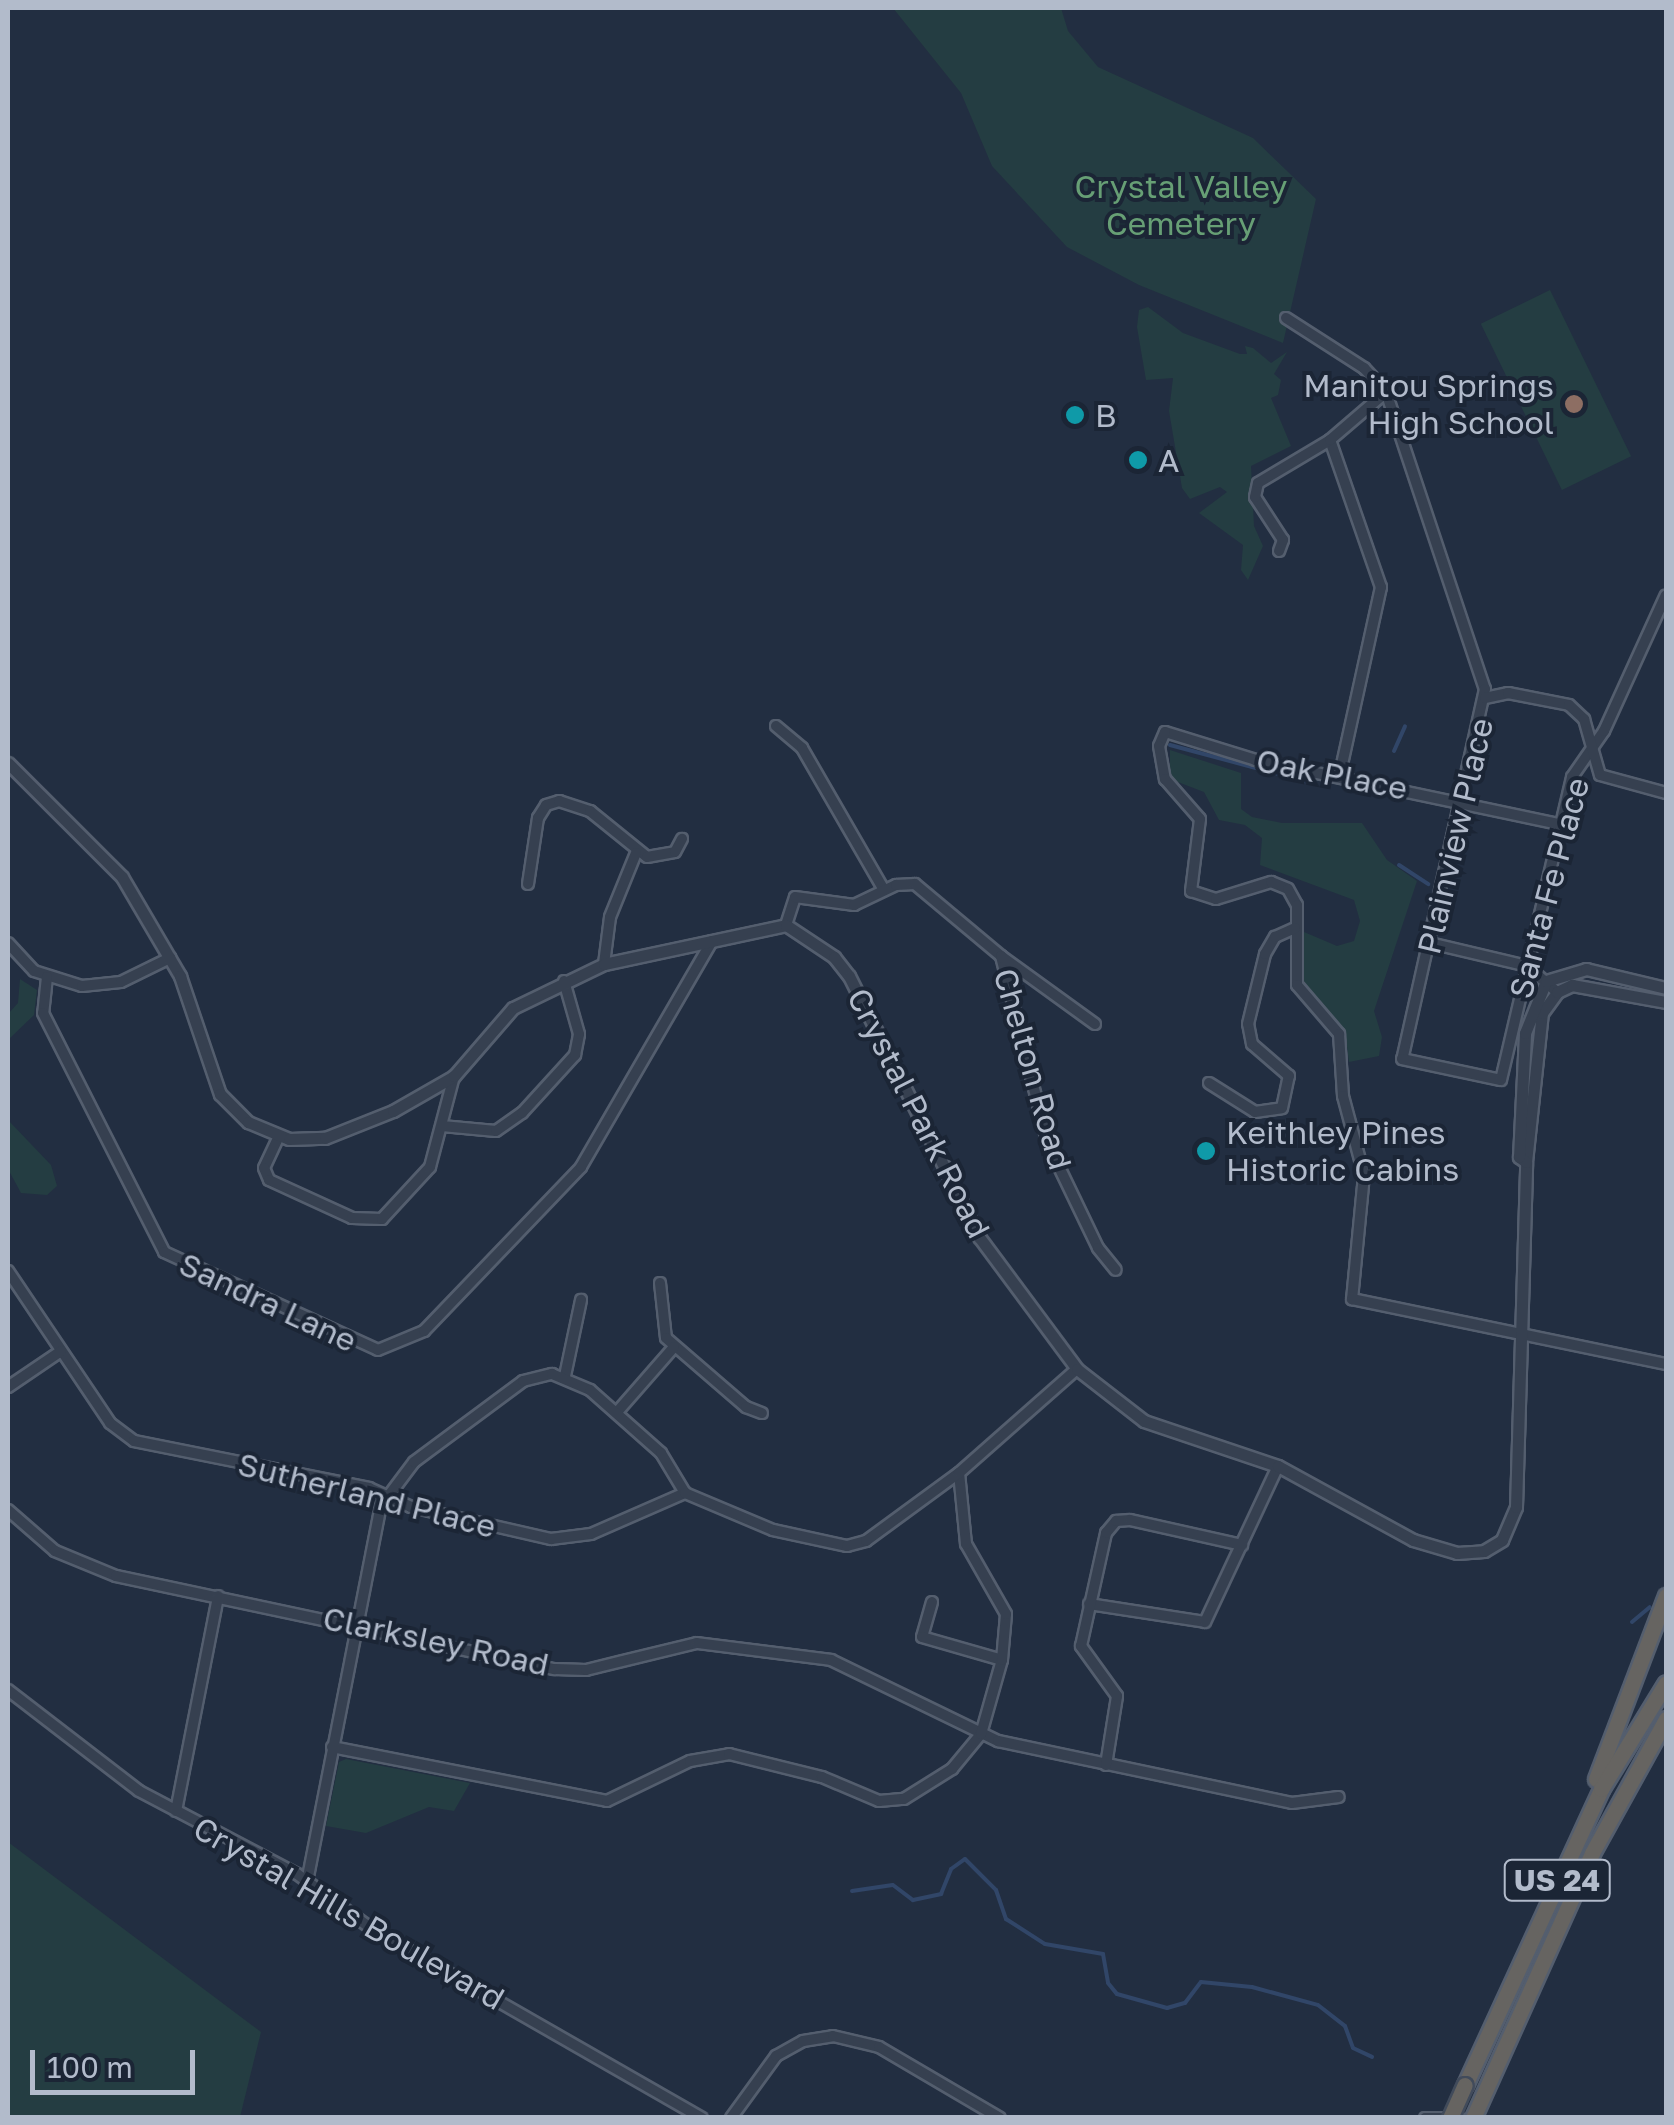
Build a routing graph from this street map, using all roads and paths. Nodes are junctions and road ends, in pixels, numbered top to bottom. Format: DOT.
graph roads {
  1 [pos="1286,318"];
  2 [pos="1386,392"];
  3 [pos="1330,440"];
  4 [pos="1280,551"];
  5 [pos="1666,594"];
  6 [pos="1485,698"];
  7 [pos="776,726"];
  8 [pos="1590,752"];
  9 [pos="8,763"];
  10 [pos="1340,774"];
  11 [pos="1666,794"];
  12 [pos="1464,801"];
  13 [pos="1560,824"];
  14 [pos="682,840"];
  15 [pos="636,853"];
  16 [pos="528,884"];
  17 [pos="884,890"];
  18 [pos="786,926"];
  19 [pos="1295,928"];
  20 [pos="712,940"];
  21 [pos="8,943"];
  22 [pos="1430,943"];
  23 [pos="1000,956"];
  24 [pos="170,958"];
  25 [pos="604,964"];
  26 [pos="1526,966"];
  27 [pos="47,977"];
  28 [pos="1546,981"];
  29 [pos="564,982"];
  30 [pos="1666,988"];
  31 [pos="1557,992"];
  32 [pos="1666,1002"];
  33 [pos="1095,1024"];
  34 [pos="454,1076"];
  35 [pos="1501,1080"];
  36 [pos="1209,1083"];
  37 [pos="442,1126"];
  38 [pos="279,1136"];
  39 [pos="1526,1162"];
  40 [pos="1116,1270"];
  41 [pos="8,1271"];
  42 [pos="660,1283"];
  43 [pos="581,1300"];
  44 [pos="1524,1336"];
  45 [pos="674,1347"];
  46 [pos="61,1350"];
  47 [pos="1666,1364"];
  48 [pos="1076,1369"];
  49 [pos="564,1376"];
  50 [pos="8,1387"];
  51 [pos="618,1411"];
  52 [pos="762,1413"];
  53 [pos="1278,1466"];
  54 [pos="960,1472"];
  55 [pos="685,1493"];
  56 [pos="390,1496"];
  57 [pos="8,1510"];
  58 [pos="1242,1545"];
  59 [pos="218,1596"];
  60 [pos="1666,1596"];
  61 [pos="932,1602"];
  62 [pos="1089,1604"];
  63 [pos="356,1623"];
  64 [pos="1002,1660"];
  65 [pos="1666,1683"];
  66 [pos="8,1690"];
  67 [pos="1666,1719"];
  68 [pos="981,1734"];
  69 [pos="332,1747"];
  70 [pos="1106,1765"];
  71 [pos="1338,1797"];
  72 [pos="176,1812"];
  73 [pos="307,1882"];
  74 [pos="1539,1920"];
  75 [pos="702,2118"];
  76 [pos="731,2118"];
  77 [pos="1000,2118"];
  78 [pos="1425,2118"];
  79 [pos="1450,2118"];
  80 [pos="1459,2118"];
  81 [pos="1473,2118"];
  1 -- 2 [label="street, Plainview Place"];
  2 -- 3 [label="street"];
  2 -- 6 [label="street, Plainview Place"];
  3 -- 4 [label="street"];
  3 -- 10 [label="street"];
  5 -- 8 [label="street, Santa Fe Place"];
  6 -- 8 [label="street"];
  6 -- 12 [label="street, Plainview Place"];
  7 -- 17 [label="street"];
  8 -- 11 [label="street"];
  8 -- 13 [label="street, Santa Fe Place"];
  9 -- 24 [label="street"];
  10 -- 12 [label="street, Oak Place"];
  10 -- 19 [label="street, Oak Place"];
  12 -- 13 [label="street, Oak Place"];
  12 -- 22 [label="street, Plainview Place"];
  13 -- 26 [label="street, Santa Fe Place"];
  14 -- 15 [label="street"];
  15 -- 16 [label="street"];
  15 -- 25 [label="street"];
  17 -- 18 [label="street"];
  17 -- 23 [label="street, Chelton Road"];
  18 -- 20 [label="street"];
  18 -- 48 [label="street, Crystal Park Road"];
  19 -- 36 [label="street"];
  19 -- 44 [label="street"];
  20 -- 25 [label="street"];
  20 -- 27 [label="street, Sandra Lane"];
  21 -- 27 [label="street"];
  22 -- 26 [label="street"];
  22 -- 35 [label="street, Plainview Place"];
  23 -- 33 [label="street"];
  23 -- 40 [label="street, Chelton Road"];
  24 -- 27 [label="street"];
  24 -- 38 [label="street"];
  25 -- 29 [label="street"];
  26 -- 28 [label="street"];
  26 -- 35 [label="street, Santa Fe Place"];
  28 -- 30 [label="street"];
  28 -- 31 [label="street"];
  28 -- 39 [label="street, Crystal Park Road"];
  29 -- 34 [label="street"];
  29 -- 37 [label="street"];
  31 -- 32 [label="street"];
  31 -- 39 [label="street, Crystal Park Road"];
  34 -- 37 [label="street"];
  34 -- 38 [label="street"];
  37 -- 38 [label="street"];
  39 -- 44 [label="street, Crystal Park Road"];
  41 -- 46 [label="street, Sutherland Place"];
  42 -- 45 [label="street"];
  43 -- 49 [label="street"];
  44 -- 47 [label="street"];
  44 -- 53 [label="street, Crystal Park Road"];
  45 -- 51 [label="street"];
  45 -- 52 [label="street"];
  46 -- 50 [label="street"];
  46 -- 56 [label="street, Sutherland Place"];
  48 -- 53 [label="street, Crystal Park Road"];
  48 -- 54 [label="street"];
  49 -- 51 [label="street"];
  49 -- 56 [label="street"];
  51 -- 55 [label="street"];
  53 -- 58 [label="street"];
  54 -- 55 [label="street"];
  54 -- 64 [label="street"];
  55 -- 56 [label="street, Sutherland Place"];
  56 -- 63 [label="street"];
  57 -- 59 [label="street, Clarksley Road"];
  58 -- 62 [label="street"];
  58 -- 62 [label="street"];
  59 -- 63 [label="street, Clarksley Road"];
  59 -- 72 [label="street"];
  60 -- 74 [label="highway"];
  61 -- 64 [label="street"];
  62 -- 70 [label="street"];
  63 -- 68 [label="street, Clarksley Road"];
  63 -- 69 [label="street"];
  64 -- 68 [label="street"];
  65 -- 74 [label="highway, US 24"];
  66 -- 72 [label="street, Crystal Hills Boulevard"];
  67 -- 81 [label="highway, US 24"];
  68 -- 69 [label="street"];
  68 -- 70 [label="street, Clarksley Road"];
  69 -- 73 [label="street"];
  70 -- 71 [label="street, Clarksley Road"];
  72 -- 73 [label="street, Crystal Hills Boulevard"];
  73 -- 75 [label="street, Crystal Hills Boulevard"];
  74 -- 79 [label="highway, US 24, bridge"];
  76 -- 77 [label="street"];
  78 -- 80 [label="street"];
}
